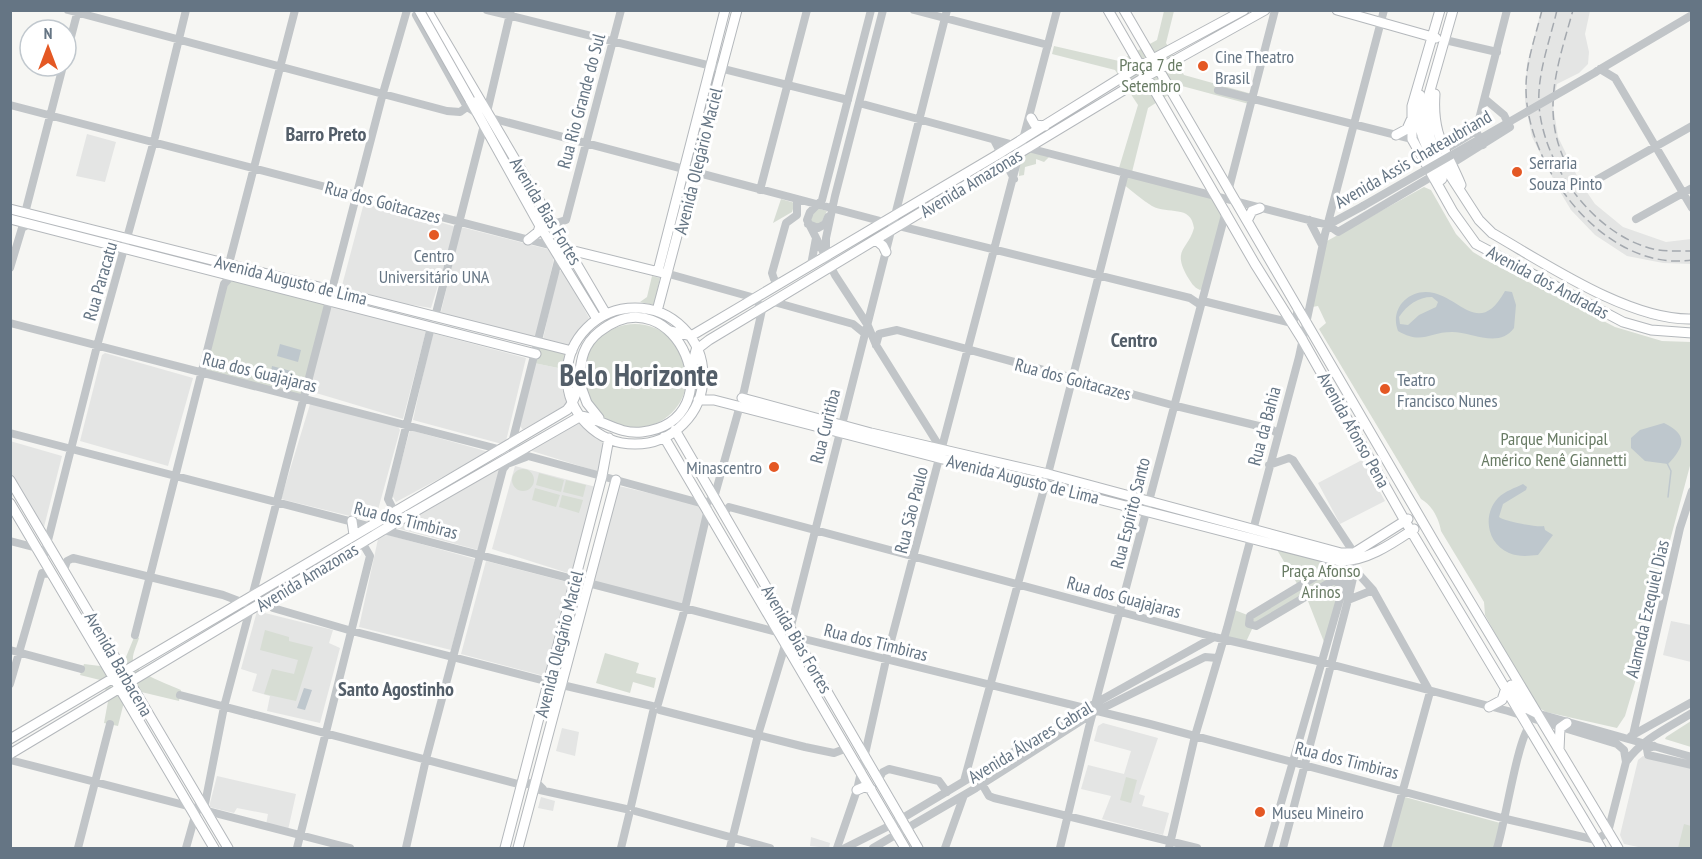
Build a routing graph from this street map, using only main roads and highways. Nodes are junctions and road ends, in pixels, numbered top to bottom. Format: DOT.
graph roads {
  1 [pos="428,10"];
  2 [pos="725,10"];
  3 [pos="737,10"];
  4 [pos="1108,10"];
  5 [pos="1124,10"];
  6 [pos="1244,10"];
  7 [pos="1265,10"];
  8 [pos="1337,10"];
  9 [pos="1440,10"];
  10 [pos="1453,10"];
  11 [pos="418,12"];
  12 [pos="1432,37"];
  13 [pos="1445,40"];
  14 [pos="1153,59"];
  15 [pos="1140,66"];
  16 [pos="1159,69"];
  17 [pos="1146,76"];
  18 [pos="1436,78"];
  19 [pos="1421,81"];
  20 [pos="472,102"];
  21 [pos="485,116"];
  22 [pos="1031,118"];
  23 [pos="1411,120"];
  24 [pos="1045,126"];
  25 [pos="1396,135"];
  26 [pos="1427,142"];
  27 [pos="1022,146"];
  28 [pos="1442,173"];
  29 [pos="1260,208"];
  30 [pos="10,209"];
  31 [pos="10,219"];
  32 [pos="1248,219"];
  33 [pos="893,224"];
  34 [pos="540,225"];
  35 [pos="528,240"];
  36 [pos="876,240"];
  37 [pos="553,246"];
  38 [pos="568,250"];
  39 [pos="886,252"];
  40 [pos="658,272"];
  41 [pos="669,274"];
  42 [pos="657,311"];
  43 [pos="602,316"];
  44 [pos="1692,319"];
  45 [pos="669,330"];
  46 [pos="1692,333"];
  47 [pos="691,336"];
  48 [pos="697,348"];
  49 [pos="572,351"];
  50 [pos="536,354"];
  51 [pos="691,369"];
  52 [pos="579,379"];
  53 [pos="698,400"];
  54 [pos="573,402"];
  55 [pos="581,416"];
  56 [pos="606,424"];
  57 [pos="675,430"];
  58 [pos="664,437"];
  59 [pos="609,438"];
  60 [pos="10,480"];
  61 [pos="616,480"];
  62 [pos="10,503"];
  63 [pos="1417,513"];
  64 [pos="352,521"];
  65 [pos="1405,521"];
  66 [pos="1423,522"];
  67 [pos="1411,531"];
  68 [pos="1251,532"];
  69 [pos="354,535"];
  70 [pos="1342,559"];
  71 [pos="87,611"];
  72 [pos="78,617"];
  73 [pos="788,635"];
  74 [pos="1488,661"];
  75 [pos="105,662"];
  76 [pos="124,672"];
  77 [pos="145,674"];
  78 [pos="114,678"];
  79 [pos="125,686"];
  80 [pos="1506,687"];
  81 [pos="97,688"];
  82 [pos="136,694"];
  83 [pos="1489,707"];
  84 [pos="1539,718"];
  85 [pos="1564,725"];
  86 [pos="1528,727"];
  87 [pos="11,739"];
  88 [pos="1559,750"];
  89 [pos="10,754"];
  90 [pos="871,789"];
  91 [pos="857,790"];
  92 [pos="205,811"];
  93 [pos="193,812"];
  94 [pos="1599,844"];
  95 [pos="214,849"];
  96 [pos="228,849"];
  97 [pos="505,849"];
  98 [pos="518,849"];
  99 [pos="904,849"];
  100 [pos="918,849"];
  101 [pos="1618,849"];
  1 -- 20 [label="main road"];
  2 -- 40 [label="main road, Avenida Olegário Maciel"];
  3 -- 41 [label="main road, Avenida Olegário Maciel"];
  4 -- 15 [label="main road, Avenida Afonso Pena"];
  5 -- 14 [label="main road, Avenida Afonso Pena"];
  6 -- 14 [label="main road, Avenida Amazonas"];
  7 -- 16 [label="main road, Avenida Amazonas"];
  8 -- 12 [label="main road"];
  9 -- 12 [label="main road, Avenida dos Andradas"];
  10 -- 13 [label="main road, Avenida dos Andradas"];
  11 -- 20 [label="main road, bridge"];
  12 -- 13 [label="main road"];
  12 -- 19 [label="main road, Avenida dos Andradas"];
  13 -- 18 [label="main road, Avenida dos Andradas"];
  14 -- 15 [label="main road, Avenida Amazonas"];
  14 -- 16 [label="main road, Avenida Afonso Pena"];
  15 -- 17 [label="main road, Avenida Afonso Pena"];
  15 -- 24 [label="main road, Avenida Amazonas"];
  16 -- 17 [label="main road, Avenida Amazonas"];
  16 -- 32 [label="main road, Avenida Afonso Pena"];
  17 -- 27 [label="main road, Avenida Amazonas"];
  17 -- 65 [label="main road, Avenida Afonso Pena"];
  18 -- 26 [label="main road, Avenida dos Andradas"];
  18 -- 28 [label="main road, Avenida dos Andradas"];
  19 -- 23 [label="main road, Avenida dos Andradas"];
  19 -- 26 [label="main road, Avenida dos Andradas"];
  20 -- 21 [label="main road, Avenida Bias Fortes"];
  21 -- 34 [label="main road, Avenida Bias Fortes"];
  21 -- 38 [label="main road, Avenida Bias Fortes"];
  22 -- 24 [label="main road"];
  23 -- 25 [label="main road"];
  23 -- 28 [label="main road, Avenida dos Andradas"];
  24 -- 27 [label="main road, Avenida Amazonas"];
  26 -- 28 [label="main road, Avenida dos Andradas"];
  27 -- 33 [label="main road, Avenida Amazonas"];
  28 -- 44 [label="main road, Avenida dos Andradas"];
  28 -- 46 [label="main road, Avenida dos Andradas"];
  29 -- 32 [label="main road"];
  30 -- 49 [label="main road, Avenida Augusto de Lima"];
  31 -- 50 [label="main road, Avenida Augusto de Lima"];
  32 -- 63 [label="main road, Avenida Afonso Pena"];
  33 -- 36 [label="main road, Avenida Amazonas"];
  33 -- 47 [label="main road, Avenida Amazonas"];
  34 -- 35 [label="main road"];
  34 -- 37 [label="main road, Avenida Bias Fortes"];
  36 -- 39 [label="main road"];
  36 -- 48 [label="main road, Avenida Amazonas"];
  37 -- 38 [label="main road, Rua dos Goitacazes"];
  37 -- 43 [label="main road, Avenida Bias Fortes"];
  38 -- 40 [label="main road, Rua dos Goitacazes"];
  38 -- 43 [label="main road, Avenida Bias Fortes"];
  40 -- 41 [label="main road, Rua dos Goitacazes"];
  41 -- 42 [label="main road, Avenida Olegário Maciel"];
  42 -- 43 [label="main road"];
  42 -- 47 [label="main road"];
  43 -- 49 [label="main road"];
  45 -- 47 [label="main road"];
  45 -- 51 [label="main road"];
  45 -- 52 [label="main road"];
  47 -- 48 [label="main road"];
  48 -- 51 [label="main road"];
  48 -- 53 [label="main road"];
  49 -- 54 [label="main road"];
  51 -- 56 [label="main road"];
  52 -- 54 [label="main road"];
  52 -- 56 [label="main road"];
  53 -- 57 [label="main road"];
  53 -- 68 [label="main road, Avenida Augusto de Lima"];
  54 -- 55 [label="main road"];
  54 -- 69 [label="main road, Avenida Amazonas"];
  55 -- 56 [label="main road"];
  55 -- 59 [label="main road"];
  55 -- 77 [label="main road, Avenida Amazonas"];
  57 -- 58 [label="main road"];
  57 -- 73 [label="main road, Avenida Bias Fortes"];
  58 -- 59 [label="main road"];
  58 -- 73 [label="main road, Avenida Bias Fortes"];
  59 -- 97 [label="main road, Avenida Olegário Maciel"];
  60 -- 71 [label="main road, Avenida Barbacena"];
  61 -- 98 [label="main road, Avenida Olegário Maciel"];
  62 -- 72 [label="main road, Avenida Barbacena"];
  63 -- 65 [label="main road"];
  63 -- 66 [label="main road, Avenida Afonso Pena"];
  64 -- 69 [label="main road"];
  65 -- 67 [label="main road, Avenida Afonso Pena"];
  65 -- 70 [label="main road"];
  66 -- 67 [label="main road"];
  66 -- 84 [label="main road, Avenida Afonso Pena"];
  67 -- 70 [label="main road"];
  67 -- 74 [label="main road, Avenida Afonso Pena"];
  68 -- 70 [label="main road, Avenida Augusto de Lima"];
  68 -- 70 [label="main road, Avenida Augusto de Lima"];
  69 -- 76 [label="main road, Avenida Amazonas"];
  71 -- 72 [label="main road"];
  71 -- 76 [label="main road, Avenida Barbacena"];
  72 -- 75 [label="main road, Avenida Barbacena"];
  73 -- 90 [label="main road, Avenida Bias Fortes"];
  73 -- 100 [label="main road, Avenida Bias Fortes"];
  74 -- 80 [label="main road, Avenida Afonso Pena"];
  74 -- 84 [label="main road"];
  75 -- 78 [label="main road, Avenida Barbacena"];
  75 -- 81 [label="main road"];
  76 -- 78 [label="main road, Avenida Amazonas"];
  76 -- 79 [label="main road, Avenida Barbacena"];
  77 -- 79 [label="main road, Avenida Amazonas"];
  77 -- 82 [label="main road"];
  78 -- 79 [label="main road, Avenida Barbacena"];
  78 -- 81 [label="main road, Avenida Amazonas"];
  79 -- 82 [label="main road, Avenida Barbacena"];
  79 -- 89 [label="main road, Avenida Amazonas"];
  79 -- 93 [label="main road, Avenida Barbacena"];
  80 -- 83 [label="main road"];
  80 -- 86 [label="main road, Avenida Afonso Pena"];
  81 -- 87 [label="main road, Avenida Amazonas"];
  82 -- 92 [label="main road, Avenida Barbacena"];
  84 -- 86 [label="main road"];
  84 -- 88 [label="main road, Avenida Afonso Pena"];
  85 -- 88 [label="main road"];
  86 -- 94 [label="main road, Avenida Afonso Pena"];
  88 -- 101 [label="main road, Avenida Afonso Pena"];
  90 -- 91 [label="main road"];
  90 -- 99 [label="main road, Avenida Bias Fortes"];
  92 -- 93 [label="main road"];
  92 -- 96 [label="main road, Avenida Barbacena"];
  93 -- 95 [label="main road, Avenida Barbacena"];
}
